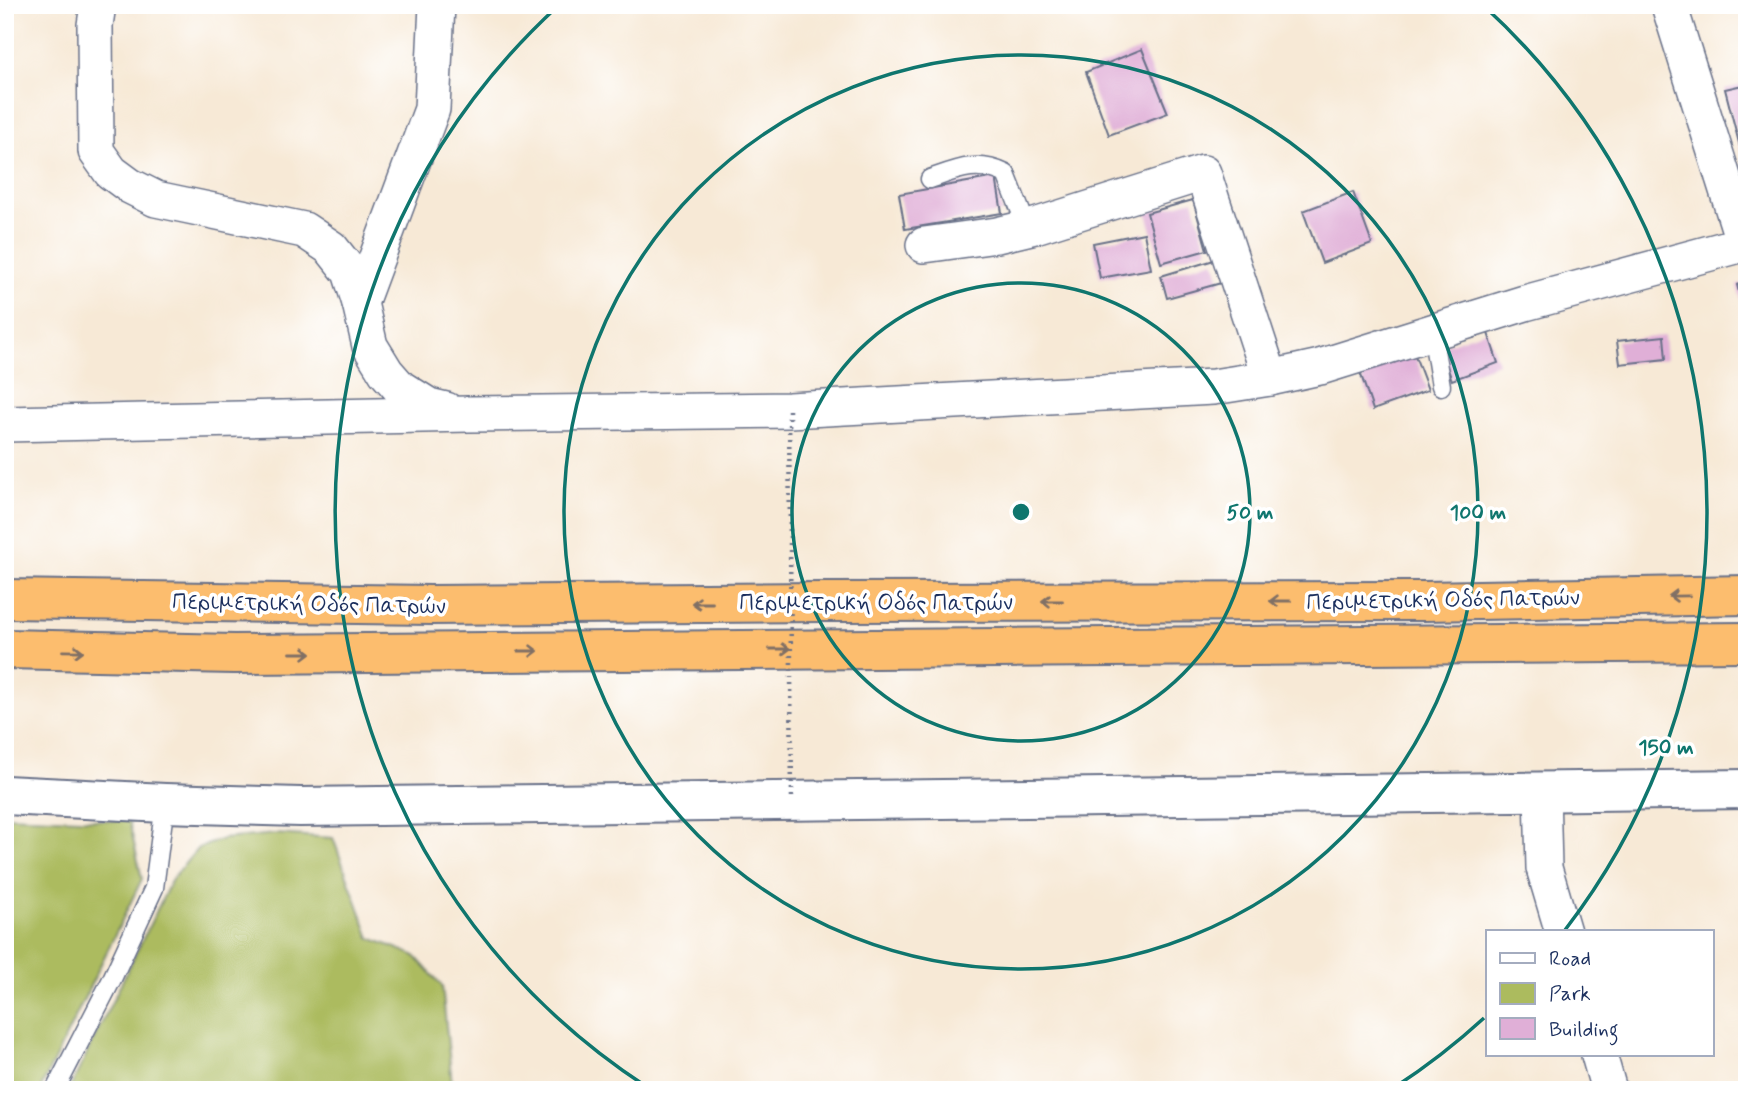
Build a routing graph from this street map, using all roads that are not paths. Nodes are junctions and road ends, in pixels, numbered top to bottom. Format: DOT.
graph roads {
  1 [pos="98,5"];
  2 [pos="437,5"];
  3 [pos="1669,5"];
  4 [pos="930,179"];
  5 [pos="1027,227"];
  6 [pos="1745,244"];
  7 [pos="924,245"];
  8 [pos="360,303"];
  9 [pos="1432,332"];
  10 [pos="1270,378"];
  11 [pos="1441,386"];
  12 [pos="469,414"];
  13 [pos="5,424"];
  14 [pos="1747,595"];
  15 [pos="5,599"];
  16 [pos="1747,642"];
  17 [pos="5,649"];
  18 [pos="1747,789"];
  19 [pos="1542,791"];
  20 [pos="5,795"];
  21 [pos="165,803"];
  22 [pos="1562,930"];
  23 [pos="1599,1056"];
  24 [pos="55,1090"];
  25 [pos="1609,1090"];
  1 -- 8 [label="street"];
  2 -- 8 [label="street"];
  3 -- 6 [label="street"];
  4 -- 5 [label="lane"];
  5 -- 7 [label="street"];
  5 -- 10 [label="street"];
  6 -- 9 [label="street"];
  8 -- 12 [label="street"];
  9 -- 10 [label="street"];
  9 -- 11 [label="lane"];
  10 -- 12 [label="street"];
  12 -- 13 [label="street"];
  14 -- 15 [label="highway, Περιμετρική Οδός Πατρών, one-way"];
  17 -- 16 [label="highway, Περιμετρική Οδός Πατρών, one-way"];
  18 -- 19 [label="street"];
  19 -- 21 [label="street"];
  19 -- 22 [label="street"];
  20 -- 21 [label="street"];
  21 -- 24 [label="lane"];
  23 -- 25 [label="street"];
}
